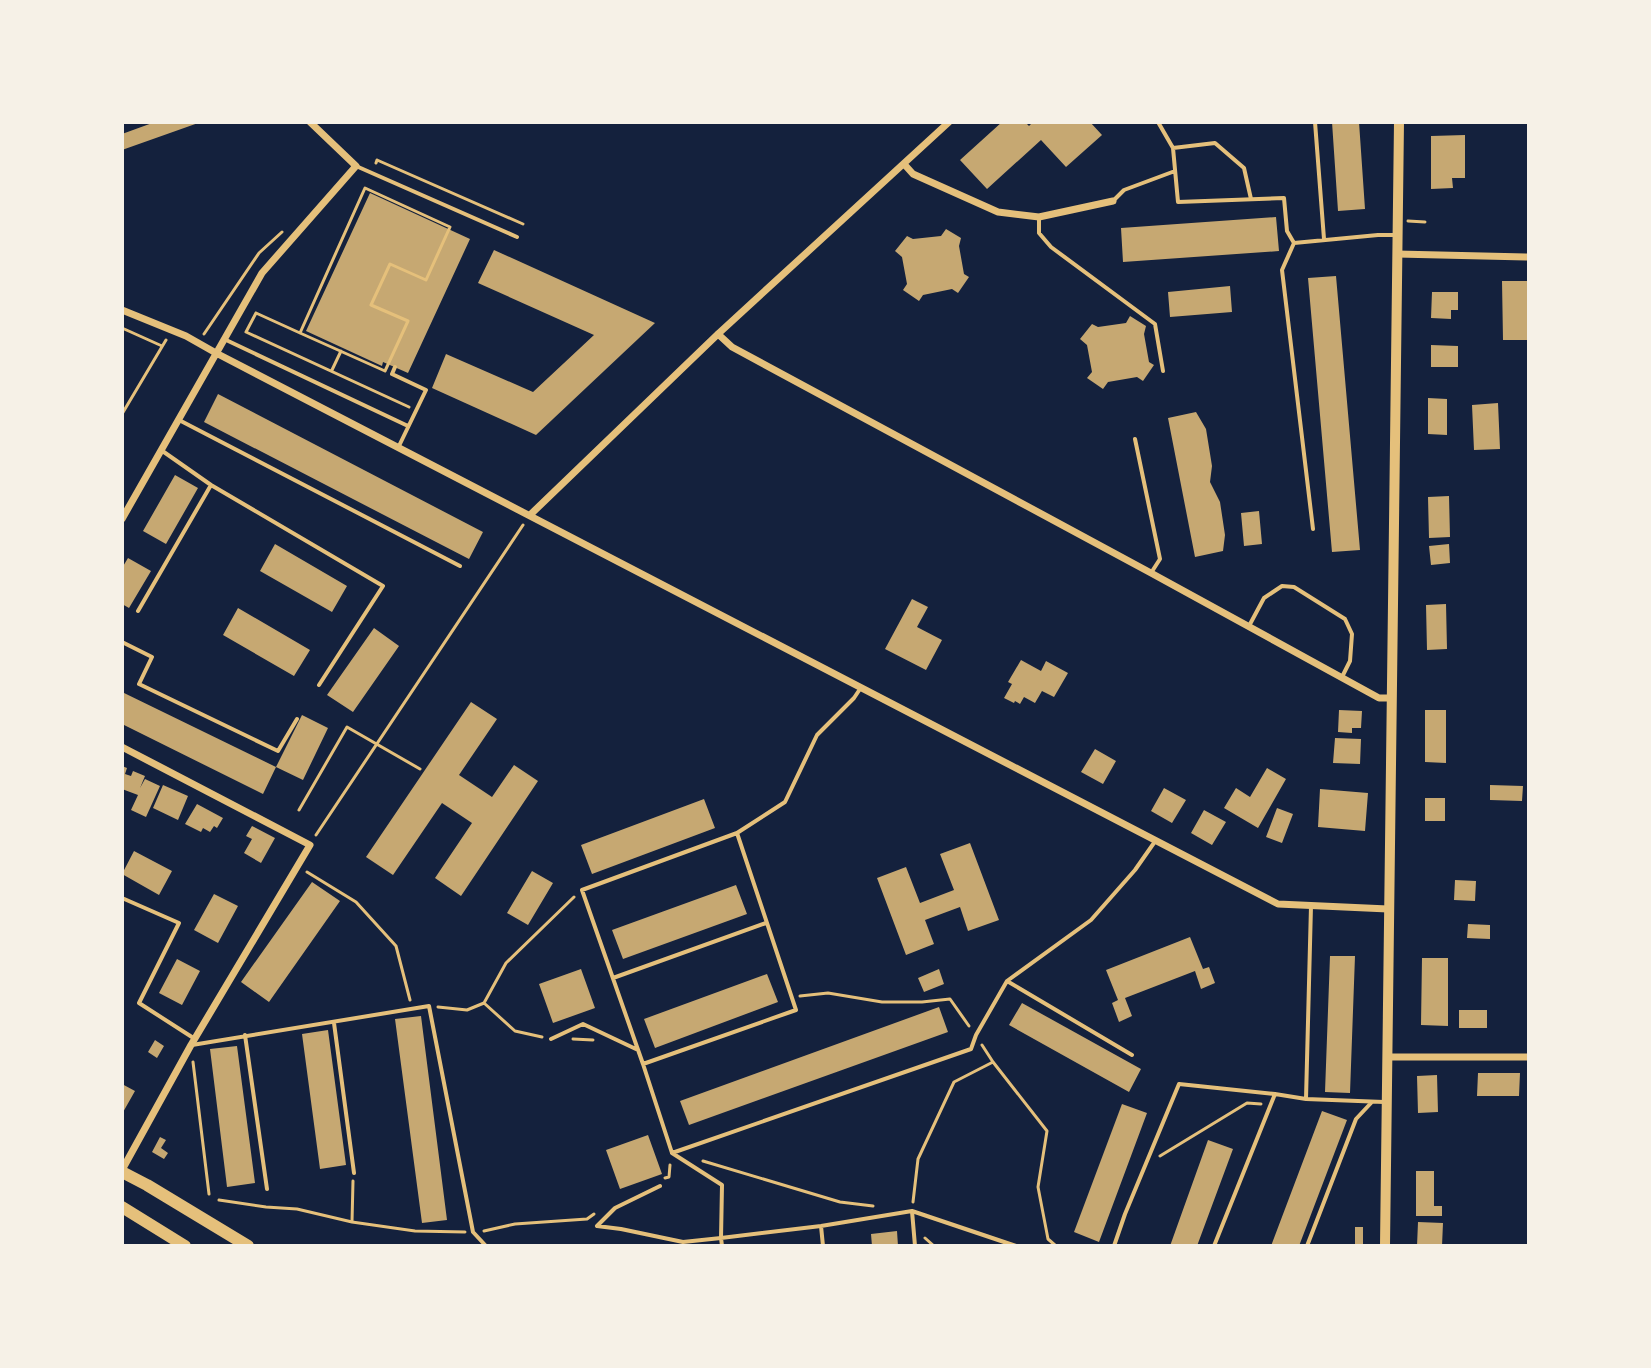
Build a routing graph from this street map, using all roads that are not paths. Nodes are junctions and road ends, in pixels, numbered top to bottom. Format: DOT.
graph roads {
  1 [pos="310,122"];
  2 [pos="949,122"];
  3 [pos="1158,122"];
  4 [pos="1315,122"];
  5 [pos="1399,122"];
  6 [pos="1173,148"];
  7 [pos="904,164"];
  8 [pos="356,166"];
  9 [pos="1175,171"];
  10 [pos="1251,199"];
  11 [pos="1113,201"];
  12 [pos="1039,217"];
  13 [pos="1397,236"];
  14 [pos="517,237"];
  15 [pos="1324,240"];
  16 [pos="1294,243"];
  17 [pos="1397,254"];
  18 [pos="1529,257"];
  19 [pos="122,310"];
  20 [pos="718,334"];
  21 [pos="224,339"];
  22 [pos="216,353"];
  23 [pos="395,367"];
  24 [pos="1163,371"];
  25 [pos="179,420"];
  26 [pos="408,426"];
  27 [pos="1135,439"];
  28 [pos="398,448"];
  29 [pos="161,450"];
  30 [pos="211,485"];
  31 [pos="530,515"];
  32 [pos="122,519"];
  33 [pos="1313,529"];
  34 [pos="460,566"];
  35 [pos="1151,573"];
  36 [pos="138,611"];
  37 [pos="1249,626"];
  38 [pos="122,642"];
  39 [pos="1342,677"];
  40 [pos="319,685"];
  41 [pos="862,687"];
  42 [pos="1391,698"];
  43 [pos="297,719"];
  44 [pos="122,747"];
  45 [pos="737,833"];
  46 [pos="1156,840"];
  47 [pos="122,898"];
  48 [pos="1311,905"];
  49 [pos="1388,909"];
  50 [pos="766,923"];
  51 [pos="613,978"];
  52 [pos="1007,981"];
  53 [pos="334,1023"];
  54 [pos="245,1035"];
  55 [pos="551,1039"];
  56 [pos="193,1042"];
  57 [pos="638,1050"];
  58 [pos="1132,1055"];
  59 [pos="1388,1057"];
  60 [pos="1529,1057"];
  61 [pos="643,1064"];
  62 [pos="1275,1094"];
  63 [pos="1306,1099"];
  64 [pos="1387,1102"];
  65 [pos="1371,1103"];
  66 [pos="672,1153"];
  67 [pos="122,1171"];
  68 [pos="354,1173"];
  69 [pos="660,1186"];
  70 [pos="267,1189"];
  71 [pos="122,1207"];
  72 [pos="912,1211"];
  73 [pos="821,1226"];
  74 [pos="721,1238"];
  75 [pos="185,1246"];
  76 [pos="248,1246"];
  77 [pos="486,1246"];
  78 [pos="722,1246"];
  79 [pos="823,1246"];
  80 [pos="915,1246"];
  81 [pos="1016,1246"];
  82 [pos="1114,1246"];
  83 [pos="1214,1246"];
  84 [pos="1307,1246"];
  85 [pos="1385,1246"];
  1 -- 8 [label="street"];
  2 -- 7 [label="street"];
  3 -- 6 [label="lane"];
  4 -- 15 [label="lane"];
  5 -- 13 [label="main road"];
  6 -- 9 [label="lane"];
  6 -- 10 [label="lane"];
  7 -- 12 [label="street"];
  7 -- 20 [label="street"];
  8 -- 14 [label="lane"];
  8 -- 21 [label="street"];
  9 -- 10 [label="lane"];
  9 -- 11 [label="lane"];
  10 -- 16 [label="lane"];
  11 -- 12 [label="street"];
  12 -- 24 [label="lane"];
  13 -- 15 [label="lane"];
  13 -- 17 [label="main road"];
  15 -- 16 [label="lane"];
  16 -- 33 [label="lane"];
  17 -- 18 [label="street"];
  17 -- 42 [label="main road"];
  19 -- 22 [label="street"];
  20 -- 31 [label="street"];
  20 -- 35 [label="street"];
  21 -- 22 [label="street"];
  21 -- 26 [label="lane"];
  22 -- 25 [label="street"];
  22 -- 28 [label="street"];
  23 -- 26 [label="lane"];
  25 -- 29 [label="street"];
  25 -- 34 [label="lane"];
  26 -- 28 [label="lane"];
  27 -- 35 [label="lane"];
  28 -- 31 [label="street"];
  29 -- 30 [label="lane"];
  29 -- 32 [label="street"];
  30 -- 36 [label="lane"];
  30 -- 40 [label="lane"];
  31 -- 41 [label="street"];
  35 -- 37 [label="street"];
  37 -- 39 [label="street"];
  37 -- 39 [label="lane"];
  38 -- 43 [label="lane"];
  39 -- 42 [label="street"];
  41 -- 45 [label="lane"];
  41 -- 46 [label="street"];
  42 -- 49 [label="main road"];
  44 -- 56 [label="street"];
  45 -- 50 [label="lane"];
  45 -- 51 [label="lane"];
  46 -- 48 [label="street"];
  46 -- 52 [label="lane"];
  47 -- 56 [label="lane"];
  48 -- 49 [label="street"];
  48 -- 63 [label="lane"];
  49 -- 59 [label="main road"];
  50 -- 51 [label="lane"];
  50 -- 61 [label="lane"];
  51 -- 57 [label="lane"];
  52 -- 58 [label="lane"];
  52 -- 66 [label="lane"];
  53 -- 54 [label="lane"];
  53 -- 68 [label="lane"];
  53 -- 77 [label="lane"];
  54 -- 56 [label="lane"];
  54 -- 70 [label="lane"];
  55 -- 57 [label="lane"];
  56 -- 67 [label="street"];
  57 -- 61 [label="lane"];
  59 -- 60 [label="street"];
  59 -- 64 [label="main road"];
  61 -- 66 [label="lane"];
  62 -- 63 [label="lane"];
  62 -- 82 [label="lane"];
  62 -- 83 [label="lane"];
  63 -- 65 [label="lane"];
  64 -- 65 [label="lane"];
  64 -- 85 [label="main road"];
  65 -- 84 [label="lane"];
  66 -- 74 [label="lane"];
  67 -- 76 [label="main road"];
  69 -- 74 [label="lane"];
  71 -- 75 [label="main road"];
  72 -- 73 [label="lane"];
  72 -- 80 [label="lane"];
  72 -- 81 [label="lane"];
  73 -- 74 [label="lane"];
  73 -- 79 [label="lane"];
  74 -- 78 [label="lane"];
}
